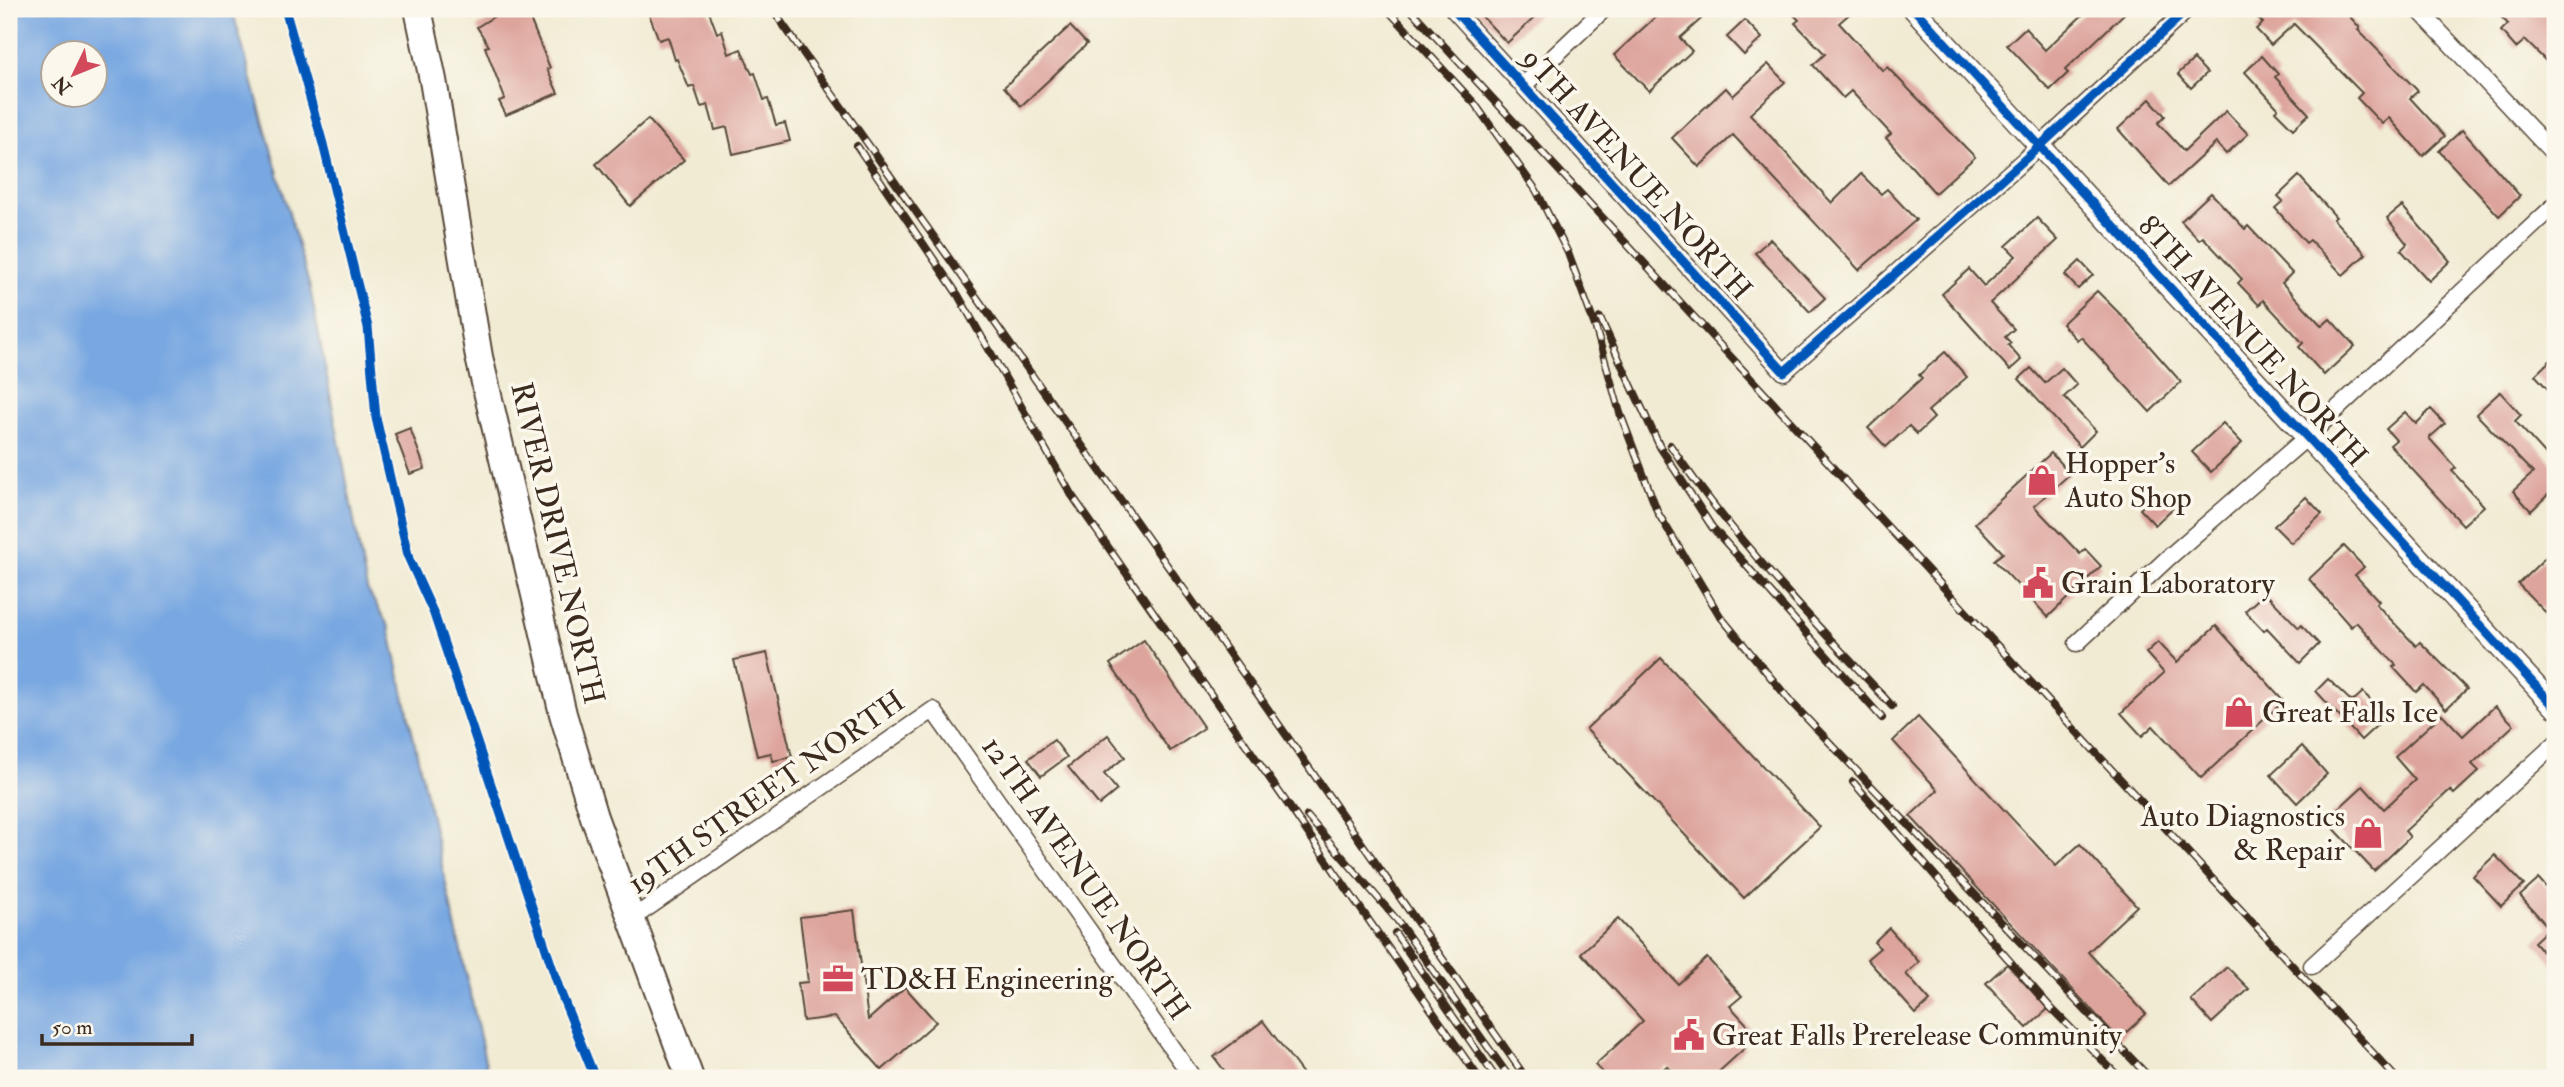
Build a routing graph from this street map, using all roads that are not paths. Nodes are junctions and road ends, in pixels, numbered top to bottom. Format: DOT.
graph roads {
  1 [pos="418,9"];
  2 [pos="1453,9"];
  3 [pos="1604,9"];
  4 [pos="1914,9"];
  5 [pos="2189,9"];
  6 [pos="2418,9"];
  7 [pos="1524,85"];
  8 [pos="2041,145"];
  9 [pos="2555,155"];
  10 [pos="2555,205"];
  11 [pos="2307,437"];
  12 [pos="2077,643"];
  13 [pos="2555,707"];
  14 [pos="933,710"];
  15 [pos="2555,744"];
  16 [pos="630,920"];
  17 [pos="2312,966"];
  18 [pos="690,1078"];
  19 [pos="1193,1078"];
  1 -- 16 [label="main road, RIVER DRIVE NORTH"];
  2 -- 7 [label="street, 9TH AVENUE NORTH"];
  3 -- 7 [label="street"];
  4 -- 8 [label="street, 8TH AVENUE NORTH"];
  5 -- 8 [label="street"];
  6 -- 9 [label="street"];
  7 -- 8 [label="street, 9TH AVENUE NORTH"];
  8 -- 11 [label="street, 8TH AVENUE NORTH"];
  10 -- 11 [label="street"];
  11 -- 12 [label="street"];
  11 -- 13 [label="street, 8TH AVENUE NORTH"];
  14 -- 16 [label="street, 19TH STREET NORTH"];
  14 -- 19 [label="street, 12TH AVENUE NORTH"];
  15 -- 17 [label="street"];
  16 -- 18 [label="main road, RIVER DRIVE NORTH"];
}
